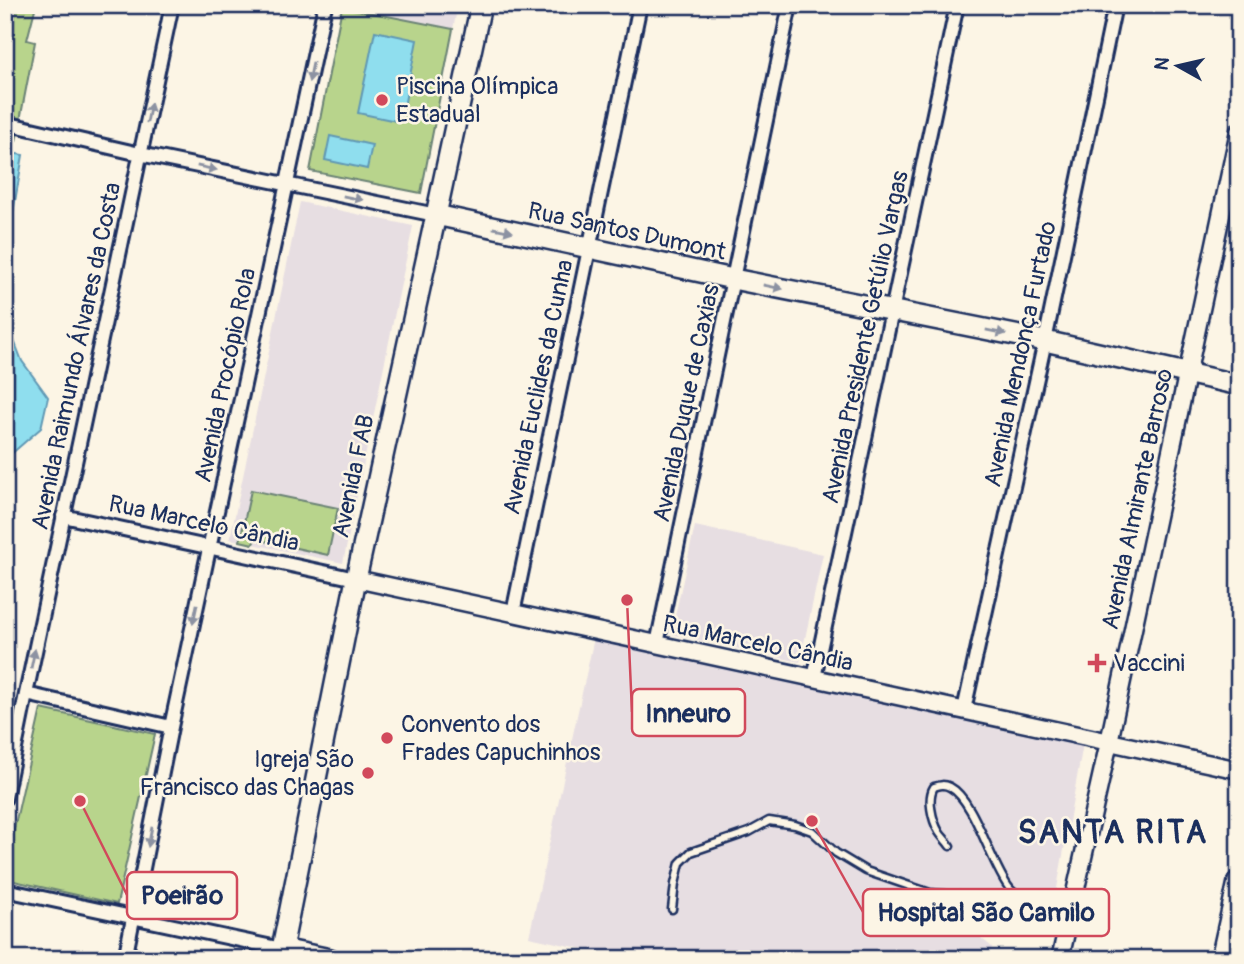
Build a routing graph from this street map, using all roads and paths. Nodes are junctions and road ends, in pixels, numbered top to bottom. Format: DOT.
graph roads {
  1 [pos="172,5"];
  2 [pos="325,5"];
  3 [pos="481,5"];
  4 [pos="640,5"];
  5 [pos="790,5"];
  6 [pos="957,5"];
  7 [pos="1115,5"];
  8 [pos="5,123"];
  9 [pos="1239,131"];
  10 [pos="140,154"];
  11 [pos="286,185"];
  12 [pos="436,215"];
  13 [pos="589,248"];
  14 [pos="733,279"];
  15 [pos="892,312"];
  16 [pos="1045,341"];
  17 [pos="1187,374"];
  18 [pos="1239,385"];
  19 [pos="63,516"];
  20 [pos="209,547"];
  21 [pos="356,579"];
  22 [pos="513,613"];
  23 [pos="657,644"];
  24 [pos="814,678"];
  25 [pos="26,694"];
  26 [pos="964,710"];
  27 [pos="171,727"];
  28 [pos="1109,742"];
  29 [pos="1239,770"];
  30 [pos="5,798"];
  31 [pos="950,846"];
  32 [pos="1239,882"];
  33 [pos="5,890"];
  34 [pos="1022,898"];
  35 [pos="671,909"];
  36 [pos="134,917"];
  37 [pos="1069,918"];
  38 [pos="280,954"];
  39 [pos="125,959"];
  40 [pos="330,959"];
  41 [pos="1060,959"];
  42 [pos="1222,959"];
  10 -- 1 [label="street, Avenida Raimundo Álvares da Costa, one-way"];
  2 -- 11 [label="street, Avenida Procópio Rola, one-way"];
  3 -- 12 [label="main road, Avenida FAB"];
  4 -- 13 [label="street, Avenida Euclides da Cunha"];
  5 -- 14 [label="street, Avenida Duque de Caxias"];
  6 -- 15 [label="street, Avenida Presidente Getúlio Vargas"];
  7 -- 16 [label="street, Avenida Mendonça Furtado"];
  8 -- 10 [label="street, Rua Santos Dumont"];
  9 -- 17 [label="street, Avenida Almirante Barroso"];
  10 -- 11 [label="street, Rua Santos Dumont, one-way"];
  10 -- 19 [label="street, Avenida Raimundo Álvares da Costa"];
  11 -- 12 [label="street, Rua Santos Dumont, one-way"];
  11 -- 20 [label="street, Avenida Procópio Rola"];
  12 -- 13 [label="main road, Rua Santos Dumont, one-way"];
  12 -- 21 [label="main road, Avenida FAB"];
  13 -- 14 [label="main road, Rua Santos Dumont"];
  13 -- 22 [label="street, Avenida Euclides da Cunha"];
  14 -- 15 [label="main road, Rua Santos Dumont, one-way"];
  14 -- 23 [label="street, Avenida Duque de Caxias"];
  15 -- 16 [label="main road, Rua Santos Dumont, one-way"];
  15 -- 24 [label="street, Avenida Presidente Getúlio Vargas"];
  16 -- 17 [label="main road, Rua Santos Dumont"];
  16 -- 26 [label="street, Avenida Mendonça Furtado"];
  17 -- 18 [label="main road, Rua Santos Dumont"];
  17 -- 28 [label="street, Avenida Almirante Barroso"];
  19 -- 20 [label="street, Rua Marcelo Cândia"];
  25 -- 19 [label="street, Avenida Raimundo Álvares da Costa, one-way"];
  20 -- 21 [label="street, Rua Marcelo Cândia"];
  20 -- 27 [label="street, Avenida Procópio Rola, one-way"];
  21 -- 22 [label="street, Rua Marcelo Cândia"];
  21 -- 38 [label="main road, Avenida FAB"];
  22 -- 23 [label="street, Rua Marcelo Cândia"];
  23 -- 24 [label="street, Rua Marcelo Cândia"];
  24 -- 26 [label="street, Rua Marcelo Cândia"];
  25 -- 27 [label="street"];
  25 -- 30 [label="street, Avenida Raimundo Álvares da Costa"];
  26 -- 28 [label="street, Rua Marcelo Cândia"];
  27 -- 36 [label="street, Avenida Procópio Rola, one-way"];
  28 -- 29 [label="street, Rua Marcelo Cândia"];
  28 -- 37 [label="street, Avenida Almirante Barroso"];
  31 -- 34 [label="lane"];
  32 -- 42 [label="main road"];
  33 -- 36 [label="street"];
  34 -- 35 [label="lane"];
  34 -- 37 [label="lane"];
  36 -- 38 [label="street"];
  36 -- 39 [label="street, Avenida Procópio Rola"];
  37 -- 41 [label="street, Avenida Almirante Barroso"];
  38 -- 40 [label="main road"];
}
